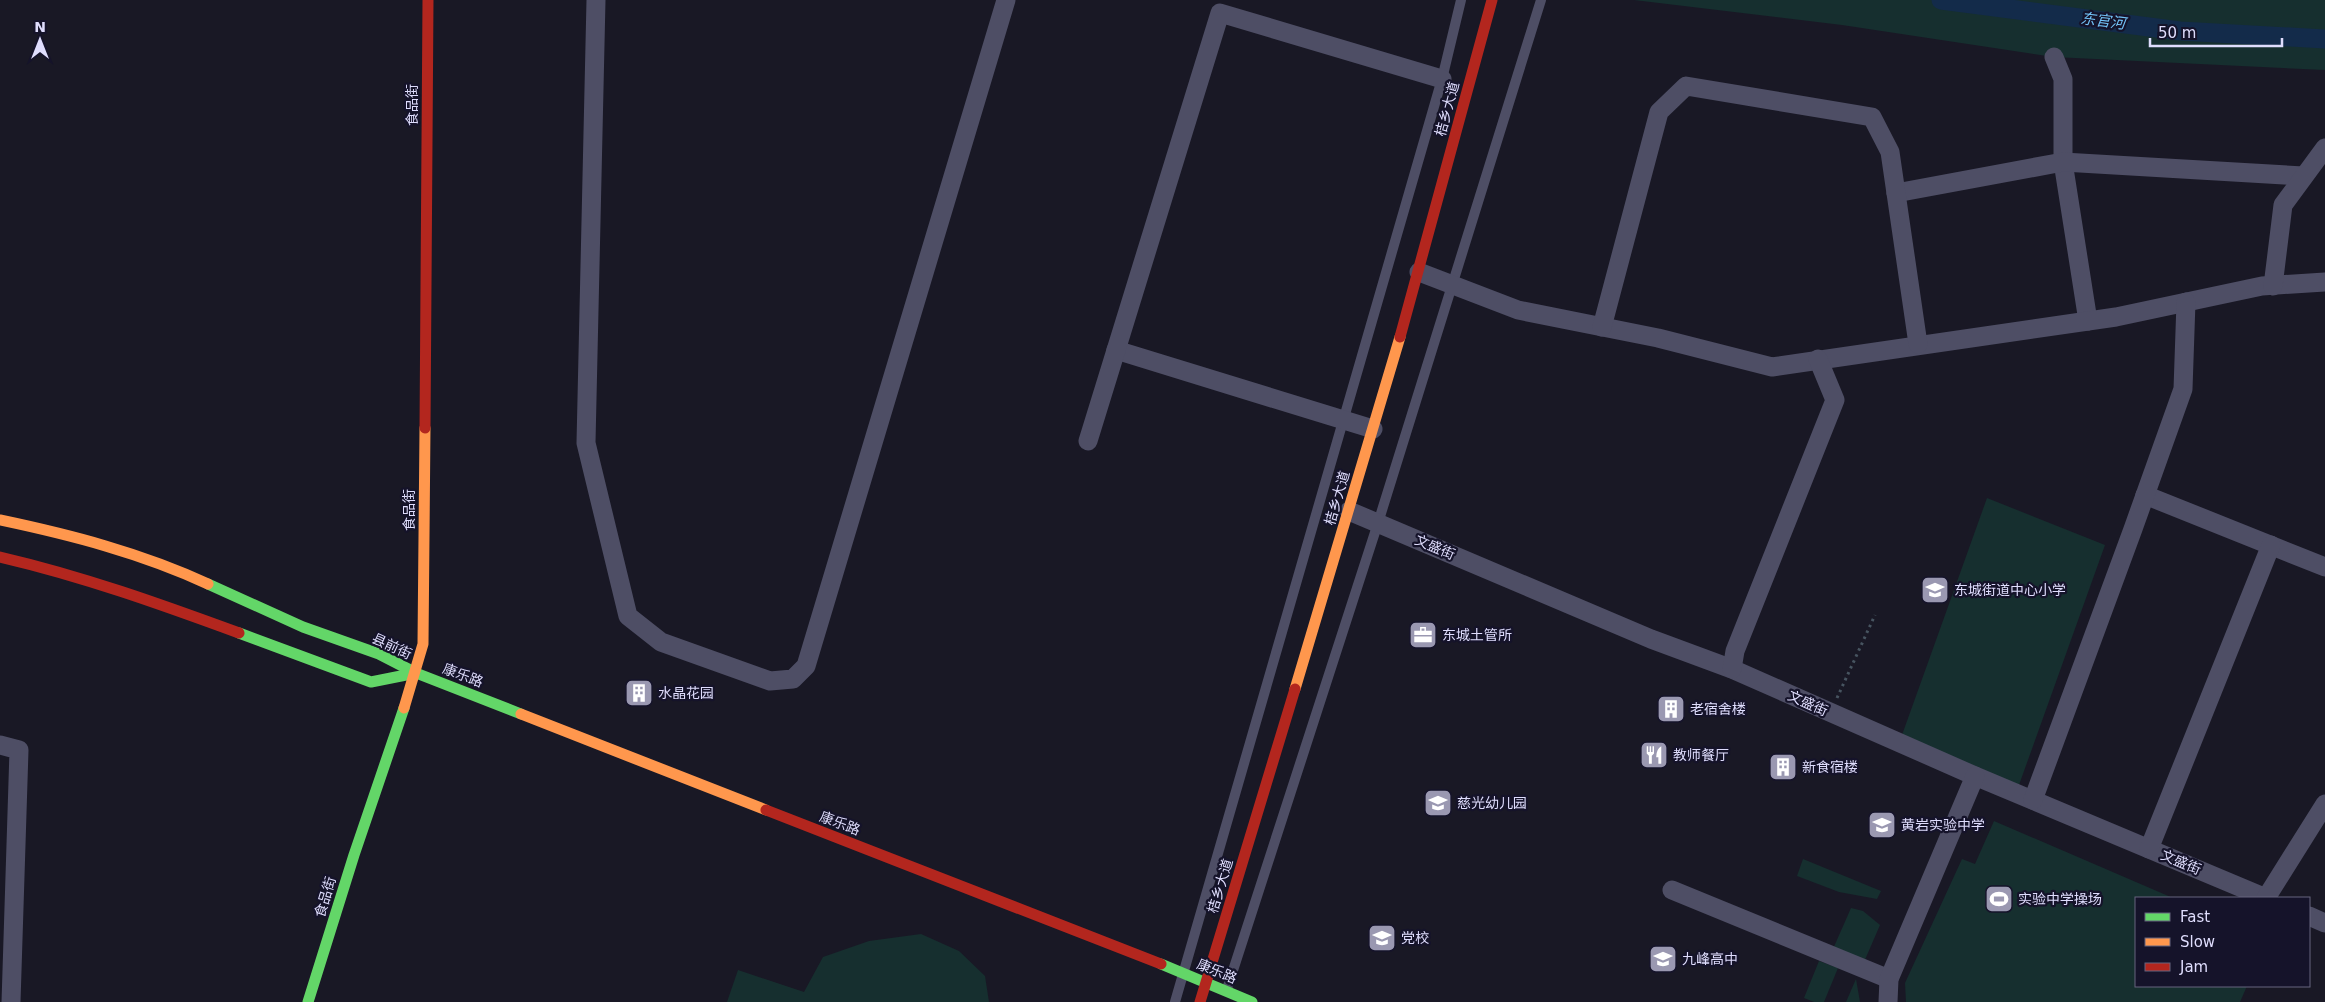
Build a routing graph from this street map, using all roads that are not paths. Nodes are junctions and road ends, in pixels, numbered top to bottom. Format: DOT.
graph roads {
  1 [pos="428,0"];
  2 [pos="596,0"];
  3 [pos="1006,0"];
  4 [pos="1461,0"];
  5 [pos="1492,0"];
  6 [pos="1541,0"];
  7 [pos="2054,57"];
  8 [pos="1442,79"];
  9 [pos="2325,148"];
  10 [pos="2063,162"];
  11 [pos="2303,176"];
  12 [pos="1896,193"];
  13 [pos="1419,272"];
  14 [pos="2325,282"];
  15 [pos="1452,284"];
  16 [pos="2273,286"];
  17 [pos="2186,302"];
  18 [pos="2088,321"];
  19 [pos="1602,327"];
  20 [pos="1918,344"];
  21 [pos="1116,350"];
  22 [pos="1818,359"];
  23 [pos="1344,421"];
  24 [pos="1373,429"];
  25 [pos="1088,441"];
  26 [pos="2145,496"];
  27 [pos="1349,511"];
  28 [pos="0,520"];
  29 [pos="1378,522"];
  30 [pos="2271,545"];
  31 [pos="0,558"];
  32 [pos="2325,567"];
  33 [pos="1732,669"];
  34 [pos="416,674"];
  35 [pos="0,745"];
  36 [pos="1975,776"];
  37 [pos="2032,800"];
  38 [pos="2325,804"];
  39 [pos="2149,849"];
  40 [pos="1672,890"];
  41 [pos="2264,897"];
  42 [pos="2267,897"];
  43 [pos="2310,916"];
  44 [pos="2325,923"];
  45 [pos="1184,973"];
  46 [pos="1888,978"];
  47 [pos="1206,983"];
  48 [pos="1225,996"];
  49 [pos="11,1002"];
  50 [pos="308,1002"];
  51 [pos="1175,1002"];
  52 [pos="1200,1002"];
  53 [pos="1252,1002"];
  54 [pos="1888,1002"];
  1 -- 34 [label="street, 食品街"];
  2 -- 3 [label="street"];
  4 -- 8 [label="lane"];
  5 -- 13 [label="street, 桔乡大道"];
  6 -- 15 [label="lane"];
  7 -- 10 [label="street"];
  8 -- 21 [label="street"];
  8 -- 23 [label="lane"];
  9 -- 11 [label="street"];
  10 -- 11 [label="street"];
  10 -- 12 [label="street"];
  10 -- 18 [label="street"];
  11 -- 16 [label="street"];
  12 -- 19 [label="street"];
  12 -- 20 [label="street"];
  13 -- 15 [label="street"];
  13 -- 24 [label="street, 桔乡大道"];
  14 -- 16 [label="street"];
  15 -- 19 [label="street"];
  15 -- 29 [label="lane"];
  16 -- 17 [label="street"];
  17 -- 18 [label="street"];
  17 -- 26 [label="street"];
  18 -- 20 [label="street"];
  19 -- 22 [label="street"];
  20 -- 22 [label="street"];
  21 -- 23 [label="street"];
  21 -- 25 [label="street"];
  22 -- 33 [label="street"];
  23 -- 24 [label="street"];
  23 -- 45 [label="lane"];
  24 -- 27 [label="street, 桔乡大道"];
  26 -- 30 [label="street"];
  26 -- 37 [label="street"];
  27 -- 29 [label="street, 文盛街"];
  27 -- 47 [label="street, 桔乡大道"];
  28 -- 34 [label="street, 县前街"];
  29 -- 33 [label="street, 文盛街"];
  29 -- 48 [label="lane"];
  30 -- 32 [label="street"];
  30 -- 39 [label="street"];
  31 -- 34 [label="street, 县前街"];
  33 -- 36 [label="street, 文盛街"];
  34 -- 45 [label="street, 康乐路"];
  34 -- 50 [label="street, 食品街"];
  35 -- 49 [label="street"];
  36 -- 37 [label="street, 文盛街"];
  36 -- 46 [label="street"];
  37 -- 39 [label="street, 文盛街"];
  38 -- 42 [label="street"];
  39 -- 41 [label="street, 文盛街"];
  40 -- 46 [label="street"];
  43 -- 44 [label="street"];
  45 -- 47 [label="street, 康乐路"];
  45 -- 51 [label="lane"];
  46 -- 54 [label="street"];
  47 -- 48 [label="street, 康乐路"];
  47 -- 52 [label="street, 桔乡大道"];
  48 -- 53 [label="street, 康乐路"];
}
